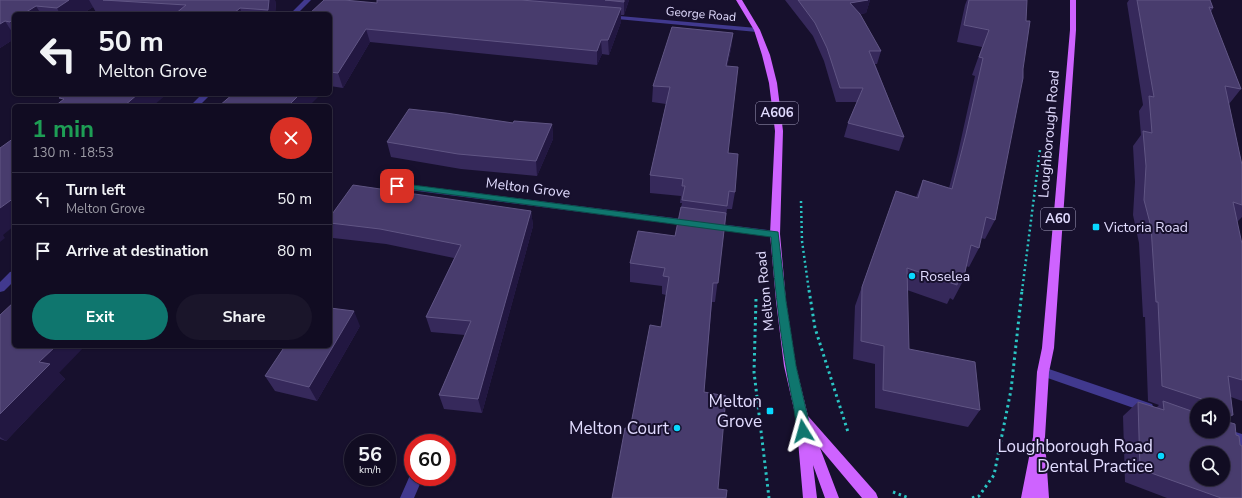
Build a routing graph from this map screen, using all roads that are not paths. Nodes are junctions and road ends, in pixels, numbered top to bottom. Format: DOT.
graph roads {
  1 [pos="308,0"];
  2 [pos="739,0"];
  3 [pos="1073,0"];
  4 [pos="295,12"];
  5 [pos="603,17"];
  6 [pos="757,30"];
  7 [pos="205,96"];
  8 [pos="196,104"];
  9 [pos="397,186"];
  10 [pos="775,234"];
  11 [pos="12,277"];
  12 [pos="0,288"];
  13 [pos="1044,372"];
  14 [pos="1160,412"];
  15 [pos="802,418"];
  16 [pos="1230,436"];
  17 [pos="1039,437"];
  18 [pos="1242,440"];
  19 [pos="412,486"];
  20 [pos="407,498"];
  21 [pos="810,498"];
  22 [pos="832,498"];
  23 [pos="871,498"];
  24 [pos="1028,498"];
  25 [pos="1042,498"];
  1 -- 4 [label="street"];
  2 -- 6 [label="main road, Melton Road / A606"];
  3 -- 13 [label="main road, Loughborough Road / A60"];
  5 -- 6 [label="street, George Road"];
  6 -- 10 [label="main road, Melton Road / A606"];
  7 -- 8 [label="street"];
  9 -- 10 [label="street, Melton Grove"];
  10 -- 15 [label="main road, Melton Road / A606"];
  11 -- 12 [label="street"];
  13 -- 14 [label="street"];
  13 -- 17 [label="main road, Loughborough Road / A60"];
  15 -- 21 [label="main road, Melton Road / A606"];
  15 -- 22 [label="main road, Melton Road / A606"];
  15 -- 23 [label="main road"];
  16 -- 18 [label="street"];
  17 -- 24 [label="main road, Loughborough Road / A60"];
  17 -- 25 [label="main road, Loughborough Road / A60"];
  19 -- 20 [label="street"];
}
